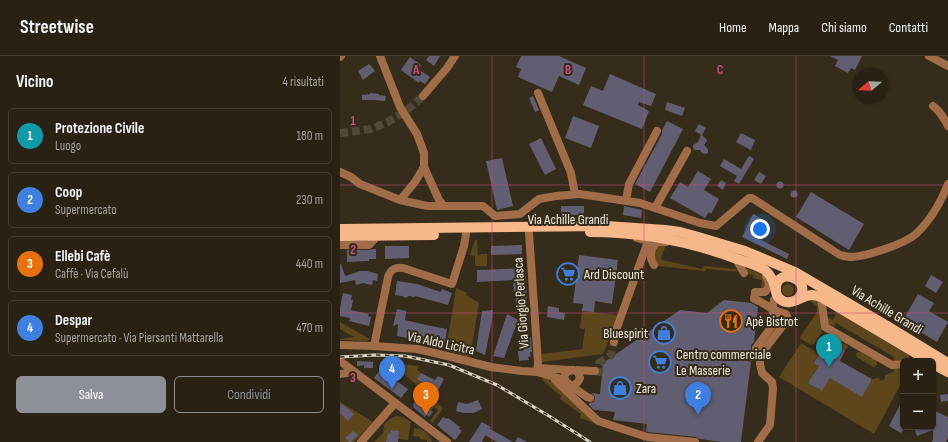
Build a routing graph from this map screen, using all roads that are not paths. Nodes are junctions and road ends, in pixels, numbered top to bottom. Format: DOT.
graph roads {
  1 [pos="380,56"];
  2 [pos="455,56"];
  3 [pos="929,56"];
  4 [pos="948,66"];
  5 [pos="538,93"];
  6 [pos="423,96"];
  7 [pos="933,106"];
  8 [pos="948,126"];
  9 [pos="657,131"];
  10 [pos="686,151"];
  11 [pos="424,167"];
  12 [pos="340,172"];
  13 [pos="948,184"];
  14 [pos="575,194"];
  15 [pos="400,200"];
  16 [pos="626,200"];
  17 [pos="444,206"];
  18 [pos="655,208"];
  19 [pos="340,229"];
  20 [pos="652,229"];
  21 [pos="529,233"];
  22 [pos="613,233"];
  23 [pos="466,234"];
  24 [pos="378,235"];
  25 [pos="340,236"];
  26 [pos="340,245"];
  27 [pos="696,245"];
  28 [pos="707,248"];
  29 [pos="737,262"];
  30 [pos="654,265"];
  31 [pos="744,273"];
  32 [pos="797,279"];
  33 [pos="775,295"];
  34 [pos="756,297"];
  35 [pos="821,297"];
  36 [pos="797,300"];
  37 [pos="772,310"];
  38 [pos="786,314"];
  39 [pos="614,342"];
  40 [pos="340,345"];
  41 [pos="374,346"];
  42 [pos="923,357"];
  43 [pos="340,361"];
  44 [pos="948,363"];
  45 [pos="900,364"];
  46 [pos="936,366"];
  47 [pos="537,370"];
  48 [pos="572,370"];
  49 [pos="354,372"];
  50 [pos="595,372"];
  51 [pos="948,372"];
  52 [pos="340,374"];
  53 [pos="552,376"];
  54 [pos="568,384"];
  55 [pos="590,398"];
  56 [pos="395,403"];
  57 [pos="443,441"];
  58 [pos="360,442"];
  59 [pos="695,442"];
  60 [pos="758,442"];
  1 -- 11 [label="street"];
  2 -- 6 [label="street"];
  3 -- 4 [label="street"];
  5 -- 14 [label="street"];
  7 -- 8 [label="street"];
  9 -- 16 [label="street"];
  10 -- 18 [label="street"];
  11 -- 15 [label="street"];
  11 -- 17 [label="street"];
  12 -- 15 [label="street"];
  13 -- 18 [label="street"];
  14 -- 16 [label="street"];
  14 -- 17 [label="street"];
  15 -- 17 [label="street"];
  16 -- 18 [label="street"];
  19 -- 20 [label="main road, Via Achille Grandi"];
  20 -- 32 [label="main road, Via Achille Grandi"];
  20 -- 42 [label="main road, Via Achille Grandi"];
  21 -- 22 [label="main road, Via Achille Grandi"];
  21 -- 23 [label="main road, Via Achille Grandi"];
  21 -- 47 [label="street, Via Giorgio Perlasca"];
  22 -- 27 [label="main road, Via Achille Grandi"];
  22 -- 39 [label="street"];
  23 -- 24 [label="main road, Via Achille Grandi"];
  23 -- 41 [label="street"];
  24 -- 25 [label="main road, Via Achille Grandi"];
  24 -- 26 [label="street"];
  27 -- 28 [label="main road, Via Achille Grandi"];
  27 -- 30 [label="street"];
  28 -- 29 [label="street"];
  28 -- 33 [label="main road, Via Achille Grandi"];
  29 -- 31 [label="street"];
  29 -- 34 [label="street"];
  32 -- 33 [label="main road"];
  32 -- 36 [label="main road"];
  32 -- 42 [label="main road, Via Achille Grandi"];
  33 -- 34 [label="street"];
  33 -- 36 [label="main road"];
  33 -- 37 [label="street"];
  34 -- 37 [label="street"];
  35 -- 36 [label="main road"];
  35 -- 42 [label="main road, Via Achille Grandi"];
  35 -- 45 [label="street"];
  36 -- 38 [label="street"];
  37 -- 38 [label="street"];
  37 -- 38 [label="street"];
  38 -- 60 [label="street"];
  40 -- 41 [label="street, Via Aldo Licitra"];
  41 -- 47 [label="street, Via Aldo Licitra"];
  42 -- 44 [label="main road, Via Achille Grandi"];
  43 -- 49 [label="street"];
  46 -- 51 [label="main road"];
  47 -- 48 [label="street"];
  47 -- 53 [label="street"];
  48 -- 50 [label="street"];
  48 -- 54 [label="street"];
  48 -- 54 [label="street"];
  49 -- 52 [label="street"];
  49 -- 56 [label="street"];
  53 -- 54 [label="street"];
  53 -- 59 [label="street"];
  54 -- 55 [label="street"];
  56 -- 57 [label="street"];
  56 -- 58 [label="street"];
}
